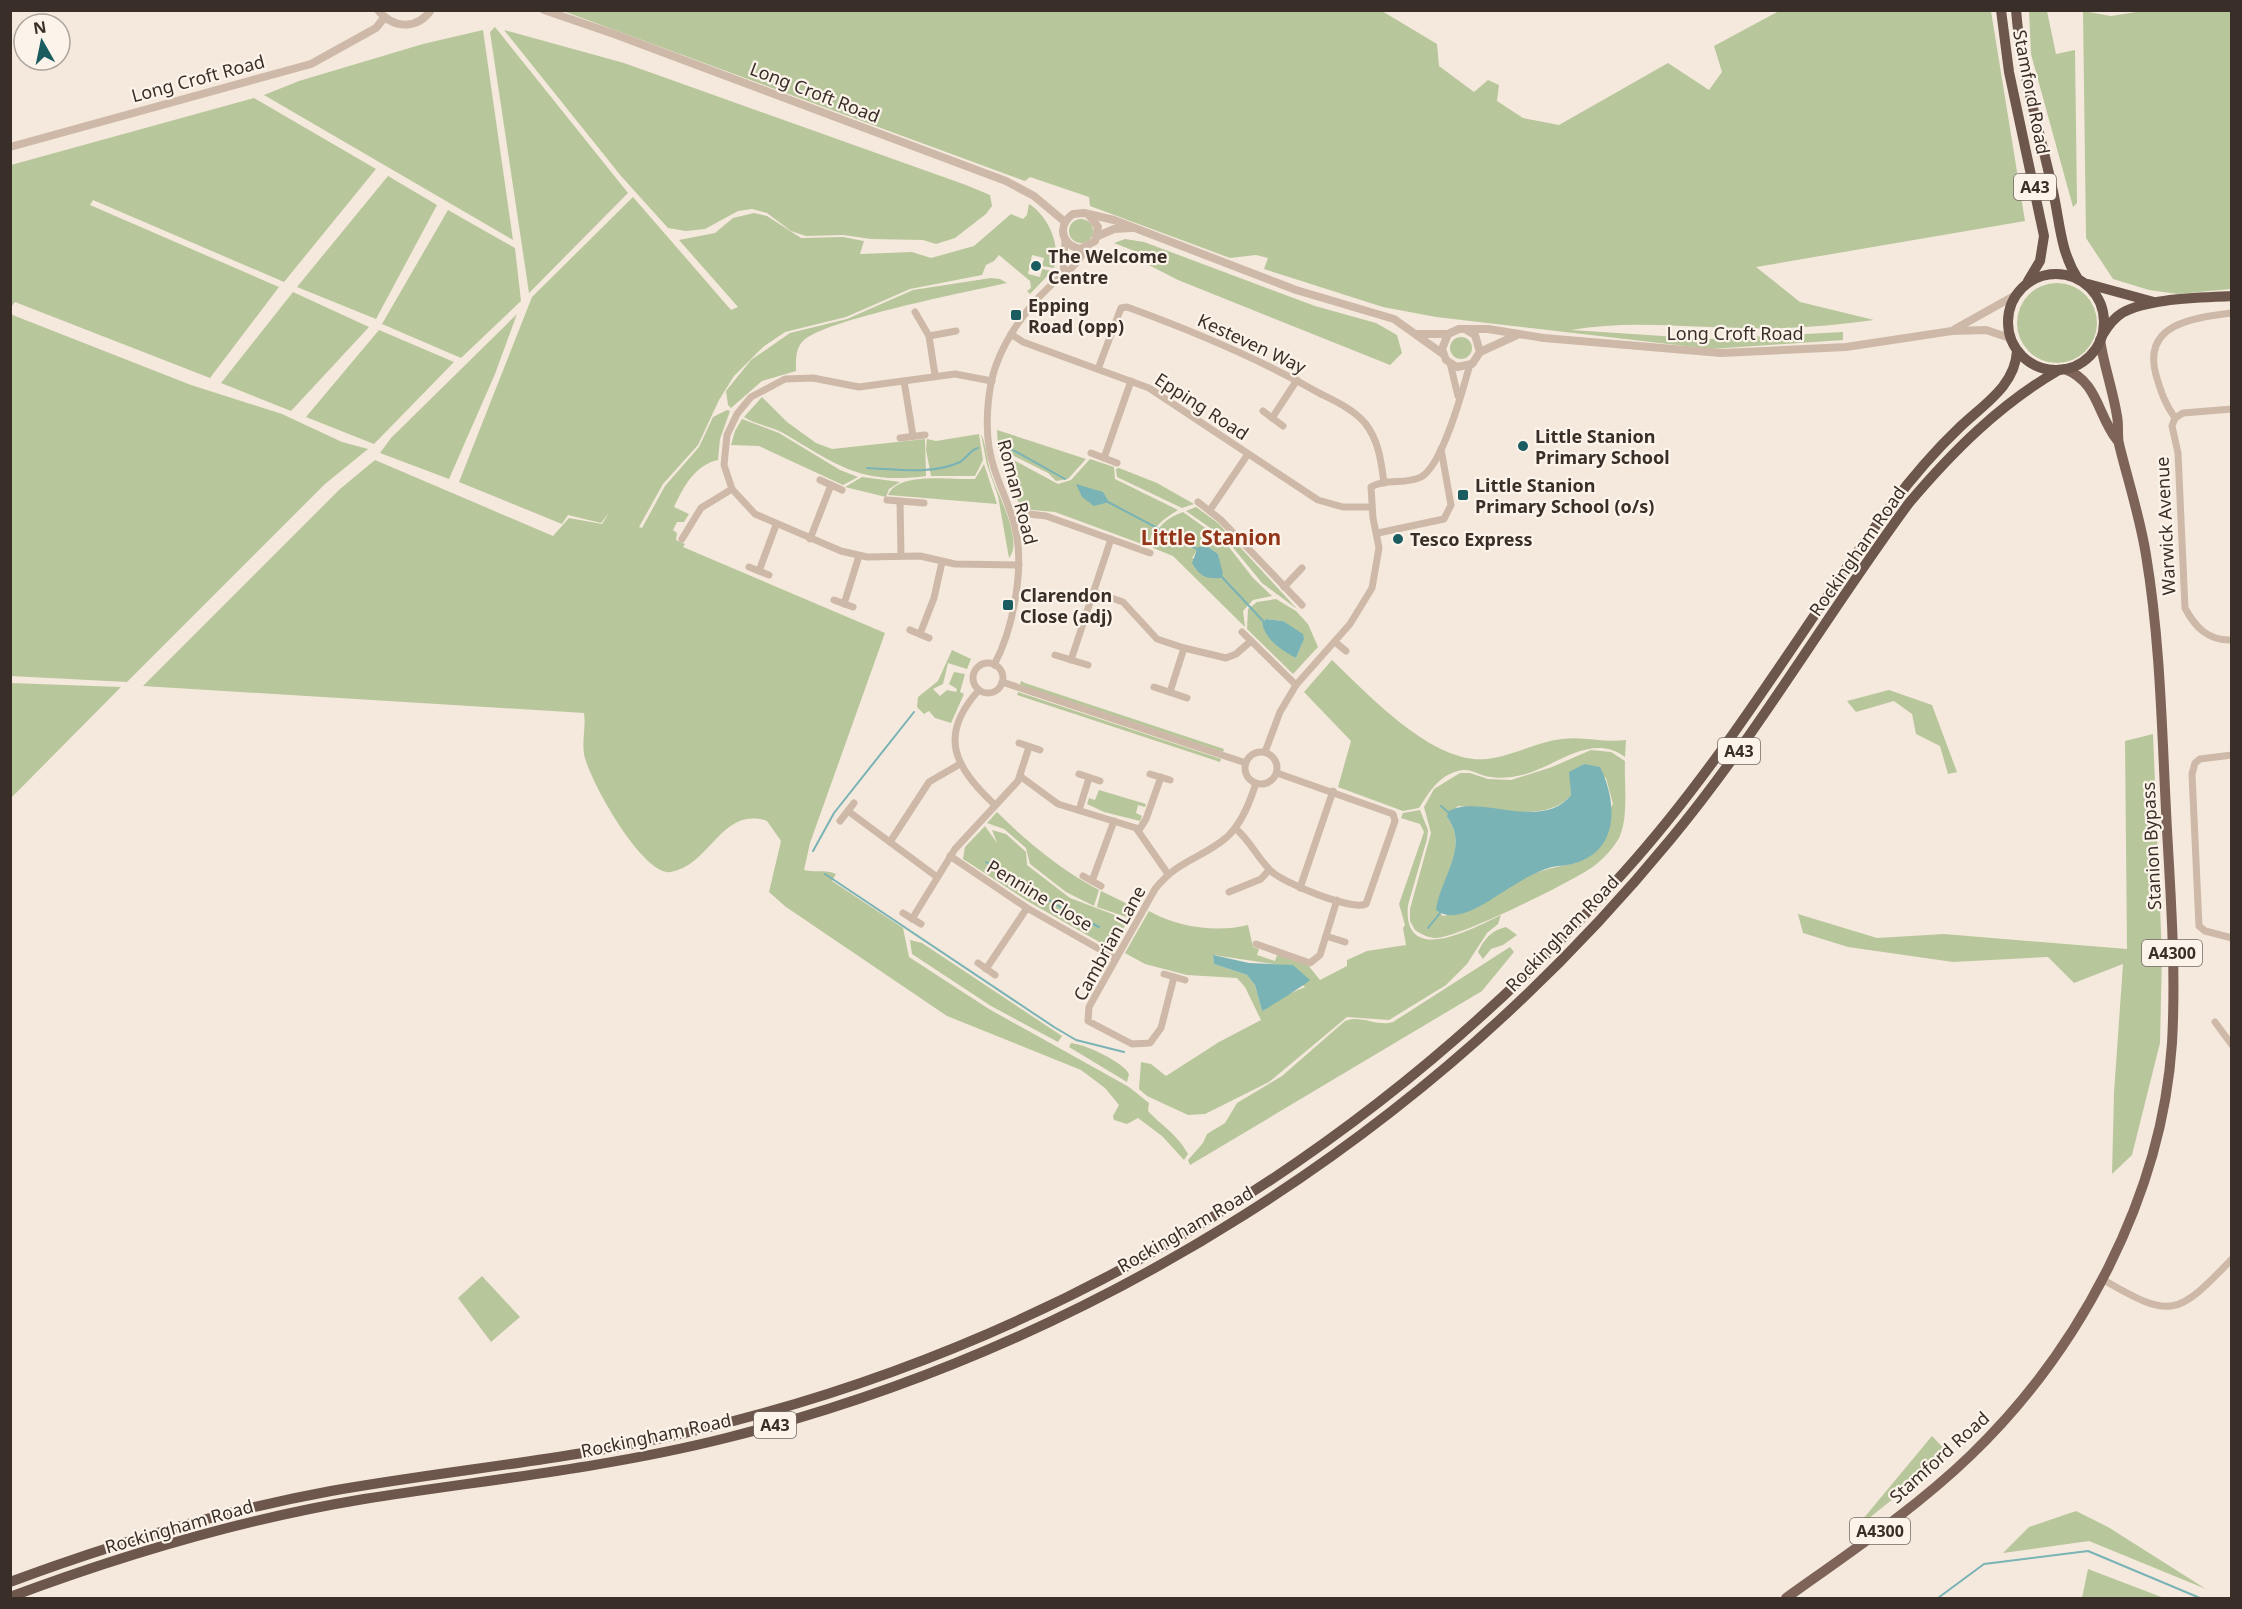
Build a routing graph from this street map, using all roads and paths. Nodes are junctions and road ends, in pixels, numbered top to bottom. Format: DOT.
graph roads {
  1 [pos="378,10"];
  2 [pos="431,10"];
  3 [pos="544,10"];
  4 [pos="2001,10"];
  5 [pos="2016,10"];
  6 [pos="384,18"];
  7 [pos="10,147"];
  8 [pos="1089,215"];
  9 [pos="1065,222"];
  10 [pos="1131,228"];
  11 [pos="1098,236"];
  12 [pos="1065,240"];
  13 [pos="1086,248"];
  14 [pos="1063,275"];
  15 [pos="2082,281"];
  16 [pos="2028,282"];
  17 [pos="2014,296"];
  18 [pos="2232,296"];
  19 [pos="2158,303"];
  20 [pos="915,312"];
  21 [pos="2232,313"];
  22 [pos="1465,329"];
  23 [pos="956,331"];
  24 [pos="1952,331"];
  25 [pos="1011,334"];
  26 [pos="1417,334"];
  27 [pos="1448,334"];
  28 [pos="1517,335"];
  29 [pos="928,336"];
  30 [pos="2102,337"];
  31 [pos="2010,338"];
  32 [pos="2017,351"];
  33 [pos="1480,352"];
  34 [pos="1443,354"];
  35 [pos="1450,363"];
  36 [pos="1470,364"];
  37 [pos="1098,369"];
  38 [pos="2062,370"];
  39 [pos="935,375"];
  40 [pos="1297,380"];
  41 [pos="904,381"];
  42 [pos="992,381"];
  43 [pos="1131,381"];
  44 [pos="1458,396"];
  45 [pos="2232,410"];
  46 [pos="1263,411"];
  47 [pos="1272,418"];
  48 [pos="2175,418"];
  49 [pos="1283,426"];
  50 [pos="925,435"];
  51 [pos="913,436"];
  52 [pos="900,438"];
  53 [pos="2117,440"];
  54 [pos="1441,449"];
  55 [pos="1091,453"];
  56 [pos="1248,454"];
  57 [pos="1104,458"];
  58 [pos="1117,463"];
  59 [pos="820,480"];
  60 [pos="1384,483"];
  61 [pos="831,485"];
  62 [pos="732,489"];
  63 [pos="842,490"];
  64 [pos="887,500"];
  65 [pos="900,501"];
  66 [pos="1198,502"];
  67 [pos="924,503"];
  68 [pos="1371,507"];
  69 [pos="1210,510"];
  70 [pos="1013,518"];
  71 [pos="776,525"];
  72 [pos="676,526"];
  73 [pos="686,531"];
  74 [pos="1377,533"];
  75 [pos="682,539"];
  76 [pos="810,539"];
  77 [pos="1111,539"];
  78 [pos="1150,553"];
  79 [pos="901,555"];
  80 [pos="859,556"];
  81 [pos="942,562"];
  82 [pos="1019,565"];
  83 [pos="749,567"];
  84 [pos="1302,568"];
  85 [pos="759,571"];
  86 [pos="768,575"];
  87 [pos="1284,587"];
  88 [pos="1094,592"];
  89 [pos="834,600"];
  90 [pos="844,604"];
  91 [pos="1302,605"];
  92 [pos="853,608"];
  93 [pos="910,630"];
  94 [pos="1242,632"];
  95 [pos="920,634"];
  96 [pos="929,638"];
  97 [pos="2232,640"];
  98 [pos="1251,641"];
  99 [pos="1335,642"];
  100 [pos="1184,648"];
  101 [pos="1346,651"];
  102 [pos="1056,655"];
  103 [pos="1071,660"];
  104 [pos="994,665"];
  105 [pos="1088,665"];
  106 [pos="1002,682"];
  107 [pos="1296,685"];
  108 [pos="1154,687"];
  109 [pos="979,690"];
  110 [pos="1170,692"];
  111 [pos="1187,698"];
  112 [pos="1019,743"];
  113 [pos="1029,747"];
  114 [pos="1040,750"];
  115 [pos="1265,752"];
  116 [pos="2232,755"];
  117 [pos="1246,763"];
  118 [pos="960,764"];
  119 [pos="1277,773"];
  120 [pos="1079,774"];
  121 [pos="1150,774"];
  122 [pos="1020,776"];
  123 [pos="1161,777"];
  124 [pos="1089,778"];
  125 [pos="1170,780"];
  126 [pos="1100,781"];
  127 [pos="1256,783"];
  128 [pos="1333,791"];
  129 [pos="854,803"];
  130 [pos="995,805"];
  131 [pos="1079,810"];
  132 [pos="848,811"];
  133 [pos="840,821"];
  134 [pos="1114,821"];
  135 [pos="1234,828"];
  136 [pos="1139,830"];
  137 [pos="890,842"];
  138 [pos="950,856"];
  139 [pos="1269,870"];
  140 [pos="1168,873"];
  141 [pos="1083,876"];
  142 [pos="937,877"];
  143 [pos="1092,881"];
  144 [pos="1101,886"];
  145 [pos="1300,888"];
  146 [pos="1229,892"];
  147 [pos="1337,900"];
  148 [pos="1027,908"];
  149 [pos="903,914"];
  150 [pos="912,919"];
  151 [pos="921,924"];
  152 [pos="1326,936"];
  153 [pos="2232,938"];
  154 [pos="1345,942"];
  155 [pos="1256,944"];
  156 [pos="1115,958"];
  157 [pos="978,963"];
  158 [pos="986,969"];
  159 [pos="1164,974"];
  160 [pos="995,975"];
  161 [pos="1174,977"];
  162 [pos="1185,980"];
  163 [pos="2215,1022"];
  164 [pos="2232,1045"];
  165 [pos="2232,1258"];
  166 [pos="2102,1279"];
  167 [pos="10,1582"];
  168 [pos="10,1597"];
  169 [pos="1786,1599"];
  1 -- 6 [label="street"];
  2 -- 6 [label="street"];
  3 -- 9 [label="street, Long Croft Road"];
  4 -- 16 [label="highway, Stamford Road / A43"];
  5 -- 15 [label="highway, Stamford Road / A43"];
  6 -- 7 [label="street, Long Croft Road"];
  8 -- 9 [label="street"];
  8 -- 10 [label="street"];
  8 -- 11 [label="street"];
  9 -- 12 [label="street"];
  10 -- 11 [label="street"];
  10 -- 26 [label="street"];
  11 -- 13 [label="street"];
  12 -- 13 [label="street"];
  12 -- 14 [label="street"];
  13 -- 14 [label="street, Roman Road"];
  14 -- 25 [label="street, Roman Road"];
  15 -- 16 [label="highway"];
  15 -- 19 [label="highway"];
  15 -- 30 [label="highway"];
  16 -- 17 [label="highway"];
  17 -- 24 [label="street, Long Croft Road"];
  17 -- 31 [label="highway"];
  18 -- 19 [label="highway"];
  19 -- 30 [label="highway"];
  20 -- 29 [label="street"];
  21 -- 48 [label="street"];
  22 -- 27 [label="street"];
  22 -- 28 [label="street, Long Croft Road"];
  22 -- 33 [label="street"];
  23 -- 29 [label="street"];
  24 -- 28 [label="street, Long Croft Road"];
  24 -- 31 [label="street, Long Croft Road"];
  25 -- 37 [label="street, Epping Road"];
  25 -- 42 [label="street, Roman Road"];
  26 -- 27 [label="street"];
  26 -- 34 [label="street"];
  27 -- 34 [label="street"];
  28 -- 33 [label="street"];
  29 -- 39 [label="street"];
  30 -- 38 [label="highway"];
  30 -- 53 [label="main road, A4300"];
  31 -- 32 [label="highway"];
  32 -- 38 [label="highway"];
  32 -- 167 [label="highway, Rockingham Road / A43"];
  33 -- 36 [label="street"];
  34 -- 35 [label="street"];
  35 -- 36 [label="street"];
  35 -- 44 [label="street"];
  36 -- 44 [label="street"];
  37 -- 40 [label="street, Kesteven Way"];
  37 -- 43 [label="street, Epping Road"];
  38 -- 53 [label="main road, A4300"];
  38 -- 168 [label="highway, Rockingham Road / A43"];
  39 -- 41 [label="street"];
  39 -- 42 [label="street"];
  40 -- 47 [label="street"];
  40 -- 60 [label="street, Kesteven Way"];
  41 -- 51 [label="street"];
  41 -- 62 [label="street"];
  42 -- 70 [label="street, Roman Road"];
  43 -- 56 [label="street, Epping Road"];
  43 -- 57 [label="street"];
  44 -- 54 [label="street"];
  45 -- 48 [label="street"];
  46 -- 47 [label="street"];
  47 -- 49 [label="street"];
  48 -- 97 [label="street, Warwick Avenue"];
  50 -- 51 [label="street"];
  51 -- 52 [label="street"];
  53 -- 166 [label="main road, Stanion Bypass / A4300"];
  54 -- 60 [label="street"];
  54 -- 74 [label="street"];
  55 -- 57 [label="street"];
  56 -- 68 [label="street, Epping Road"];
  56 -- 69 [label="street"];
  57 -- 58 [label="street"];
  59 -- 61 [label="street"];
  60 -- 68 [label="street"];
  61 -- 63 [label="street"];
  61 -- 76 [label="street"];
  62 -- 71 [label="street"];
  62 -- 73 [label="street"];
  64 -- 65 [label="street"];
  65 -- 67 [label="street"];
  65 -- 79 [label="street"];
  66 -- 69 [label="street"];
  68 -- 74 [label="street"];
  69 -- 87 [label="street"];
  70 -- 77 [label="street"];
  70 -- 82 [label="street, Roman Road"];
  71 -- 76 [label="street"];
  71 -- 85 [label="street"];
  72 -- 73 [label="street"];
  73 -- 75 [label="street"];
  74 -- 99 [label="street"];
  76 -- 80 [label="street"];
  77 -- 78 [label="street"];
  77 -- 88 [label="street"];
  79 -- 80 [label="street"];
  79 -- 81 [label="street"];
  80 -- 90 [label="street"];
  81 -- 82 [label="street"];
  81 -- 95 [label="street"];
  82 -- 104 [label="street, Roman Road"];
  83 -- 85 [label="street"];
  84 -- 87 [label="street"];
  85 -- 86 [label="street"];
  87 -- 91 [label="street"];
  88 -- 100 [label="street"];
  88 -- 103 [label="street"];
  89 -- 90 [label="street"];
  90 -- 92 [label="street"];
  93 -- 95 [label="street"];
  94 -- 98 [label="street"];
  95 -- 96 [label="street"];
  98 -- 100 [label="street"];
  98 -- 107 [label="street"];
  99 -- 101 [label="street"];
  99 -- 107 [label="street"];
  100 -- 110 [label="street"];
  102 -- 103 [label="street"];
  103 -- 105 [label="street"];
  104 -- 106 [label="street"];
  104 -- 109 [label="street"];
  106 -- 109 [label="street"];
  106 -- 117 [label="street"];
  107 -- 115 [label="street"];
  108 -- 110 [label="street"];
  109 -- 118 [label="street"];
  110 -- 111 [label="street"];
  112 -- 113 [label="street"];
  113 -- 114 [label="street"];
  113 -- 122 [label="street"];
  115 -- 117 [label="street"];
  115 -- 119 [label="street"];
  116 -- 153 [label="street"];
  117 -- 127 [label="street"];
  118 -- 130 [label="street"];
  118 -- 137 [label="street"];
  119 -- 127 [label="street"];
  119 -- 128 [label="street"];
  120 -- 124 [label="street"];
  121 -- 123 [label="street"];
  122 -- 130 [label="street"];
  122 -- 131 [label="street"];
  123 -- 125 [label="street"];
  123 -- 136 [label="street"];
  124 -- 126 [label="street"];
  124 -- 131 [label="street"];
  127 -- 135 [label="street, Cambrian Lane"];
  128 -- 145 [label="street"];
  128 -- 147 [label="street"];
  129 -- 132 [label="street"];
  130 -- 138 [label="street"];
  131 -- 134 [label="street"];
  132 -- 133 [label="street"];
  132 -- 137 [label="street"];
  134 -- 136 [label="street"];
  134 -- 143 [label="street"];
  135 -- 139 [label="street"];
  135 -- 140 [label="street, Cambrian Lane"];
  136 -- 140 [label="street"];
  137 -- 142 [label="street"];
  138 -- 142 [label="street"];
  138 -- 148 [label="street, Pennine Close"];
  139 -- 145 [label="street"];
  139 -- 146 [label="street"];
  140 -- 156 [label="street, Cambrian Lane"];
  141 -- 143 [label="street"];
  142 -- 150 [label="street"];
  143 -- 144 [label="street"];
  145 -- 147 [label="street"];
  147 -- 152 [label="street"];
  148 -- 156 [label="street, Pennine Close"];
  148 -- 158 [label="street"];
  149 -- 150 [label="street"];
  150 -- 151 [label="street"];
  152 -- 154 [label="street"];
  152 -- 155 [label="street"];
  156 -- 161 [label="street, Cambrian Lane"];
  157 -- 158 [label="street"];
  158 -- 160 [label="street"];
  159 -- 161 [label="street"];
  161 -- 162 [label="street"];
  163 -- 164 [label="street"];
  165 -- 166 [label="street"];
  166 -- 169 [label="main road, Stamford Road / A4300"];
}
